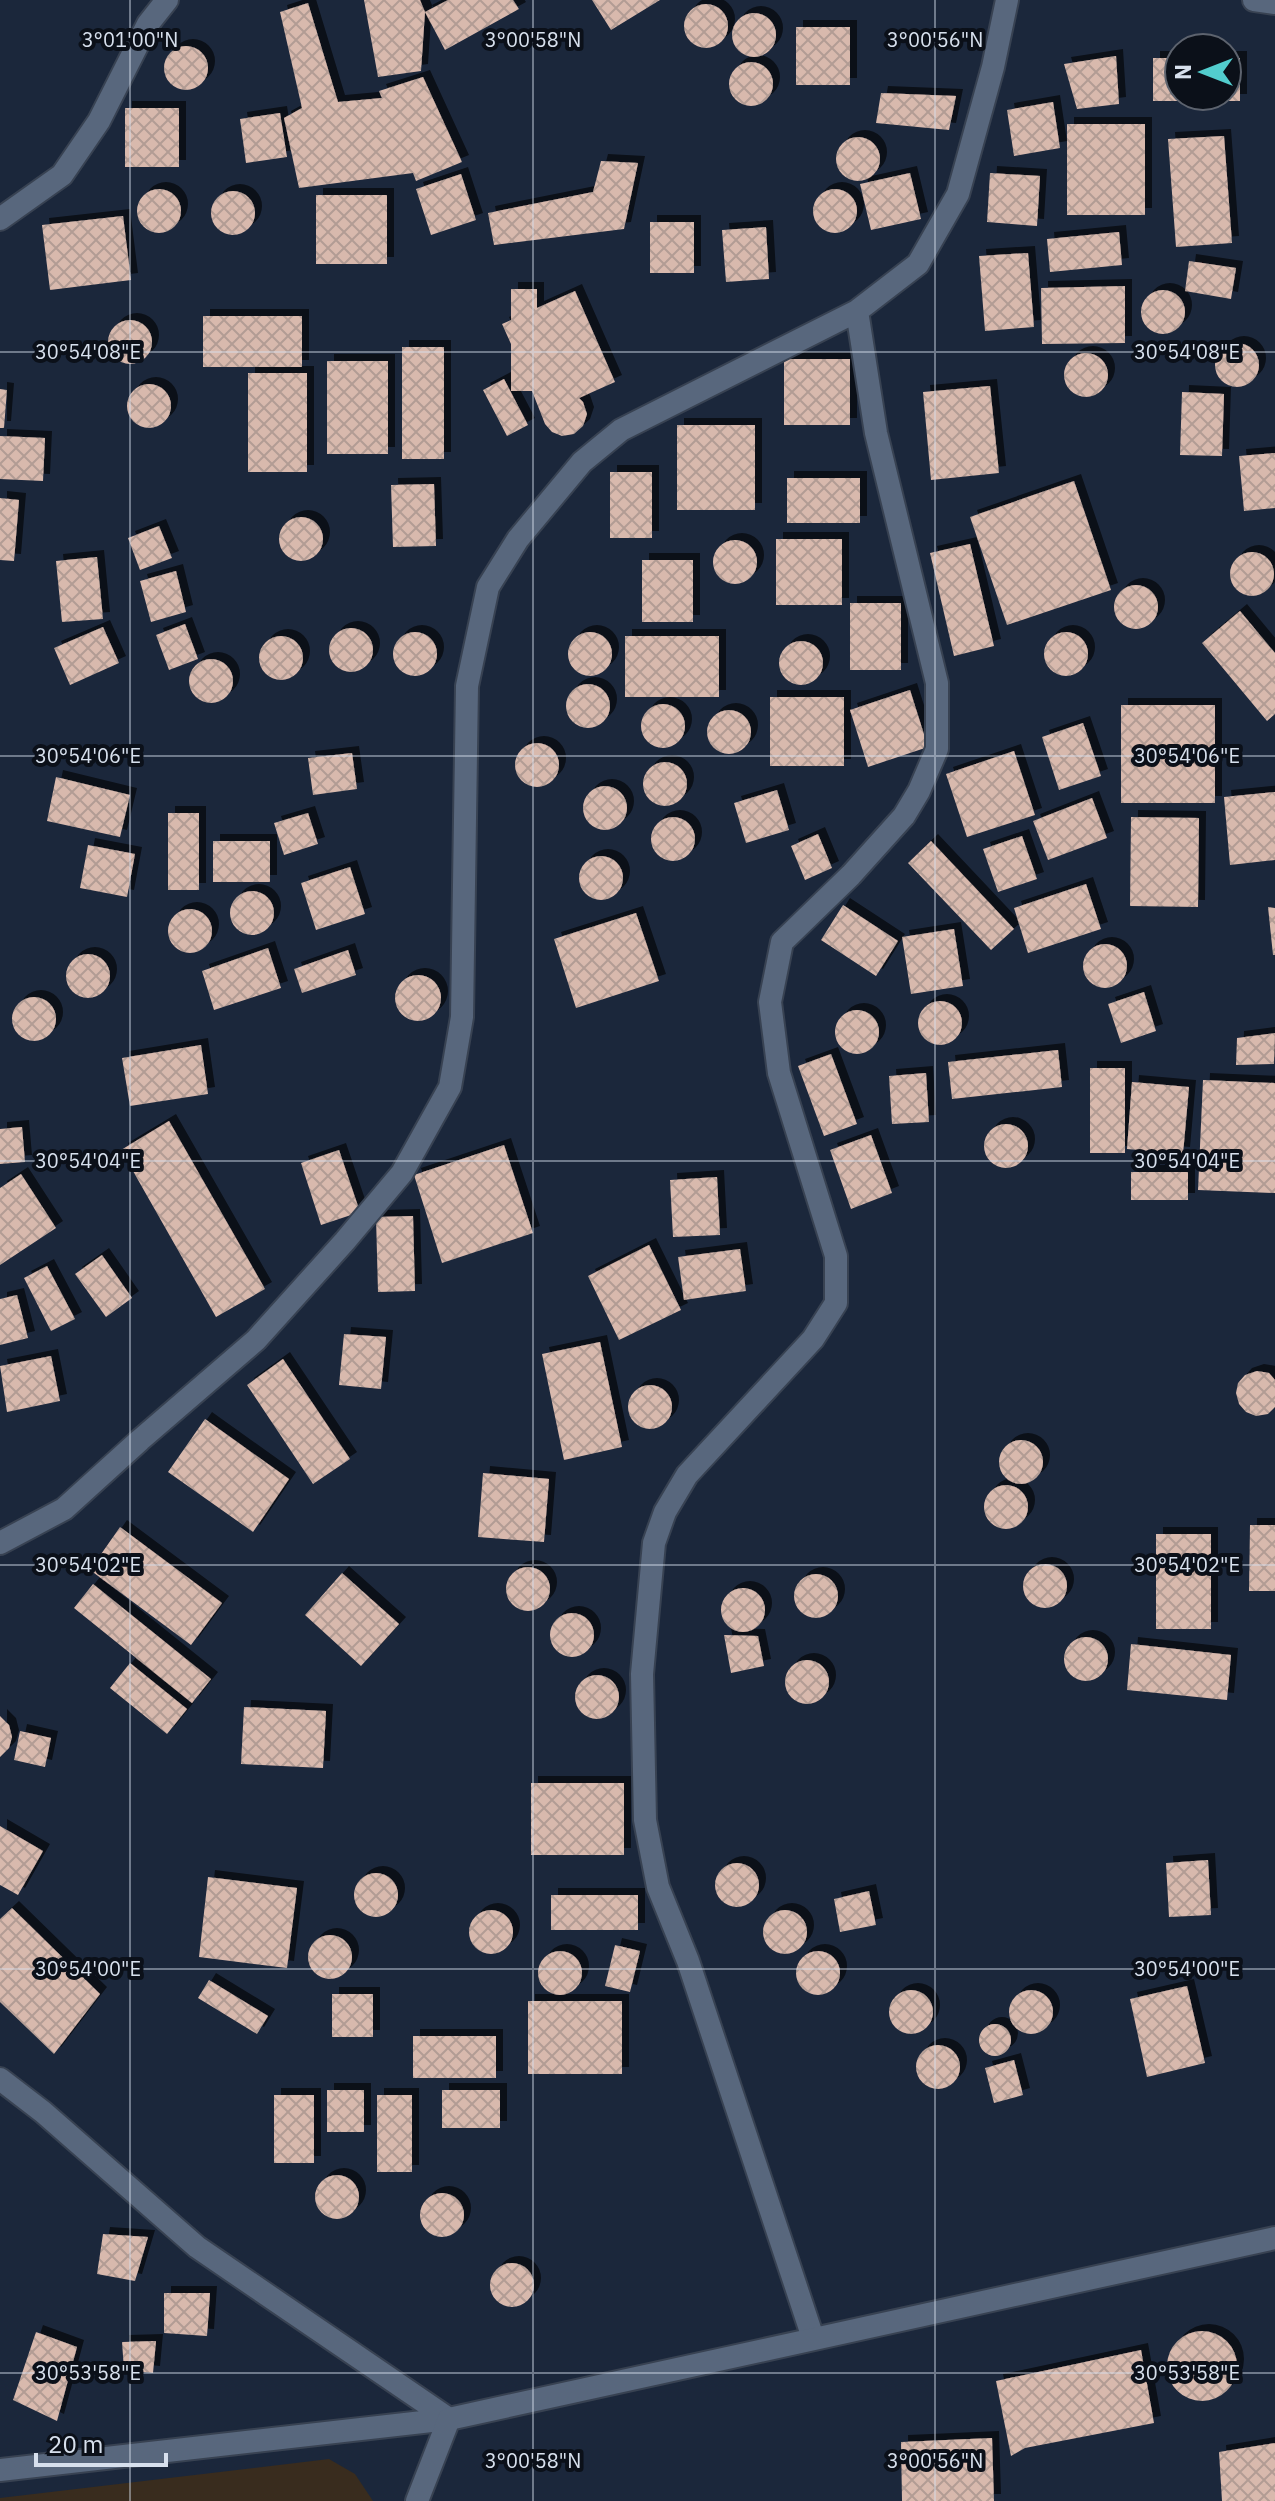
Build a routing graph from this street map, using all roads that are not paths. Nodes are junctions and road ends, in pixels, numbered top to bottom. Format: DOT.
graph roads {
  1 [pos="167,0"];
  2 [pos="1007,0"];
  3 [pos="1254,0"];
  4 [pos="1275,3"];
  5 [pos="0,219"];
  6 [pos="857,311"];
  7 [pos="0,1543"];
  8 [pos="0,2079"];
  9 [pos="1275,2238"];
  10 [pos="813,2338"];
  11 [pos="449,2419"];
  12 [pos="0,2470"];
  13 [pos="417,2501"];
  1 -- 5 [label="street"];
  2 -- 6 [label="street"];
  3 -- 4 [label="street"];
  6 -- 7 [label="street"];
  6 -- 10 [label="street"];
  8 -- 11 [label="street"];
  9 -- 10 [label="street"];
  10 -- 11 [label="street"];
  11 -- 12 [label="street"];
  11 -- 13 [label="street"];
}
